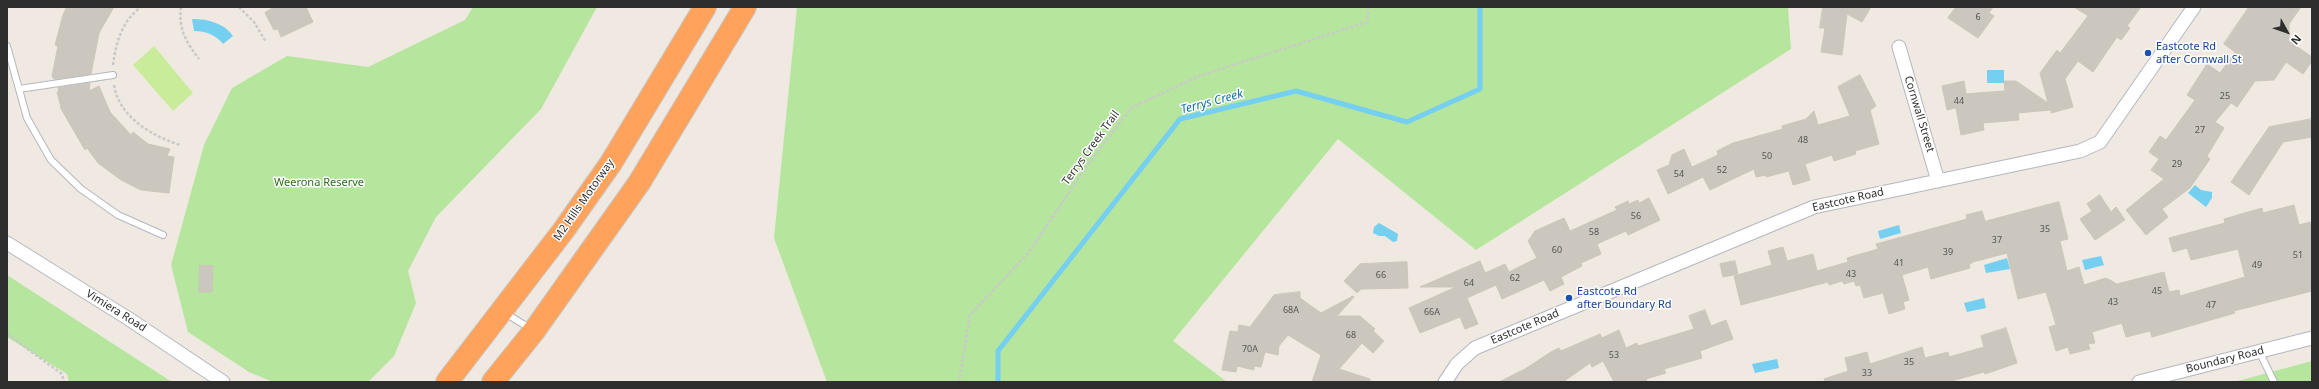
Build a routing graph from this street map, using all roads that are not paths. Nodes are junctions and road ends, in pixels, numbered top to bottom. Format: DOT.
graph roads {
  1 [pos="705,7"];
  2 [pos="745,7"];
  3 [pos="2194,7"];
  4 [pos="7,46"];
  5 [pos="1898,47"];
  6 [pos="113,75"];
  7 [pos="19,89"];
  8 [pos="1938,181"];
  9 [pos="163,235"];
  10 [pos="7,243"];
  11 [pos="502,311"];
  12 [pos="534,331"];
  13 [pos="2312,338"];
  14 [pos="2259,351"];
  15 [pos="223,382"];
  16 [pos="447,382"];
  17 [pos="493,382"];
  18 [pos="1445,382"];
  19 [pos="2139,382"];
  20 [pos="2274,382"];
  1 -- 11 [label="highway, M2 Hills Motorway"];
  2 -- 12 [label="highway"];
  3 -- 8 [label="street, Eastcote Road"];
  4 -- 7 [label="lane"];
  5 -- 8 [label="street, Cornwall Street"];
  6 -- 7 [label="lane"];
  7 -- 9 [label="lane"];
  8 -- 18 [label="street, Eastcote Road"];
  10 -- 15 [label="street, Vimiera Road"];
  11 -- 12 [label="lane"];
  11 -- 16 [label="highway, M2 Hills Motorway"];
  12 -- 17 [label="highway"];
  13 -- 14 [label="street, Boundary Road"];
  14 -- 19 [label="street, Boundary Road"];
  14 -- 20 [label="lane"];
}
